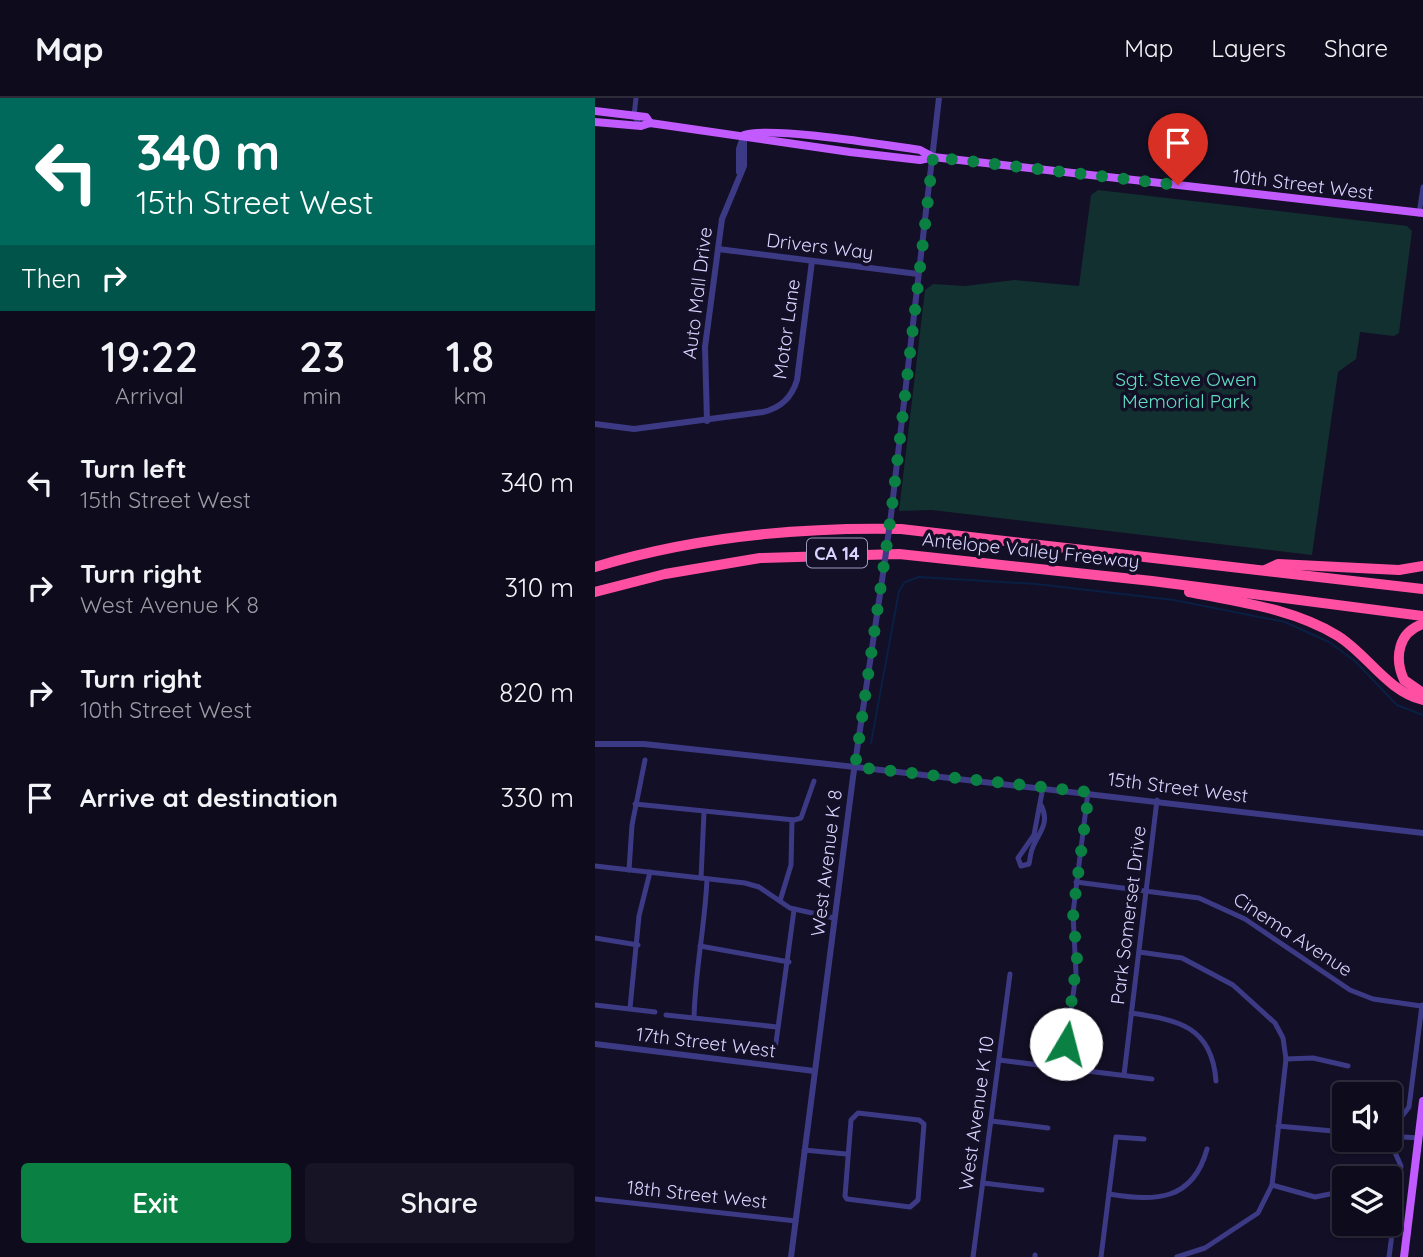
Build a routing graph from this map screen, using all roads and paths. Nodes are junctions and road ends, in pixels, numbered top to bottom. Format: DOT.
graph roads {
  1 [pos="636,98"];
  2 [pos="939,98"];
  3 [pos="595,111"];
  4 [pos="634,116"];
  5 [pos="595,120"];
  6 [pos="650,123"];
  7 [pos="641,126"];
  8 [pos="744,135"];
  9 [pos="852,142"];
  10 [pos="802,146"];
  11 [pos="898,147"];
  12 [pos="850,152"];
  13 [pos="933,157"];
  14 [pos="1423,187"];
  15 [pos="1422,214"];
  16 [pos="718,249"];
  17 [pos="812,261"];
  18 [pos="918,274"];
  19 [pos="707,421"];
  20 [pos="595,424"];
  21 [pos="1423,566"];
  22 [pos="595,567"];
  23 [pos="1265,570"];
  24 [pos="1152,581"];
  25 [pos="1423,589"];
  26 [pos="595,592"];
  27 [pos="1423,616"];
  28 [pos="1423,624"];
  29 [pos="1423,693"];
  30 [pos="1423,700"];
  31 [pos="595,744"];
  32 [pos="645,760"];
  33 [pos="855,767"];
  34 [pos="814,781"];
  35 [pos="1043,788"];
  36 [pos="1089,792"];
  37 [pos="1157,800"];
  38 [pos="635,804"];
  39 [pos="1041,805"];
  40 [pos="704,812"];
  41 [pos="792,820"];
  42 [pos="1423,833"];
  43 [pos="1024,849"];
  44 [pos="1031,852"];
  45 [pos="595,866"];
  46 [pos="629,870"];
  47 [pos="650,872"];
  48 [pos="704,878"];
  49 [pos="1076,882"];
  50 [pos="1146,891"];
  51 [pos="780,901"];
  52 [pos="794,910"];
  53 [pos="834,918"];
  54 [pos="595,938"];
  55 [pos="638,945"];
  56 [pos="700,946"];
  57 [pos="1139,952"];
  58 [pos="789,962"];
  59 [pos="1010,974"];
  60 [pos="595,1005"];
  61 [pos="1422,1005"];
  62 [pos="630,1009"];
  63 [pos="655,1012"];
  64 [pos="1131,1013"];
  65 [pos="666,1015"];
  66 [pos="694,1018"];
  67 [pos="778,1027"];
  68 [pos="595,1044"];
  69 [pos="775,1050"];
  70 [pos="1286,1059"];
  71 [pos="999,1060"];
  72 [pos="1348,1066"];
  73 [pos="1063,1068"];
  74 [pos="814,1071"];
  75 [pos="1124,1075"];
  76 [pos="1152,1079"];
  77 [pos="1216,1081"];
  78 [pos="1423,1101"];
  79 [pos="1402,1117"];
  80 [pos="991,1121"];
  81 [pos="1279,1126"];
  82 [pos="1048,1128"];
  83 [pos="1332,1131"];
  84 [pos="1402,1137"];
  85 [pos="1419,1138"];
  86 [pos="1144,1139"];
  87 [pos="1207,1149"];
  88 [pos="804,1150"];
  89 [pos="1395,1152"];
  90 [pos="846,1154"];
  91 [pos="983,1183"];
  92 [pos="1272,1185"];
  93 [pos="1042,1191"];
  94 [pos="1109,1194"];
  95 [pos="1332,1194"];
  96 [pos="595,1199"];
  97 [pos="796,1221"];
  98 [pos="791,1257"];
  99 [pos="973,1257"];
  100 [pos="1101,1257"];
  101 [pos="1177,1257"];
  102 [pos="1389,1257"];
  103 [pos="1404,1257"];
  1 -- 4 [label="street"];
  2 -- 13 [label="street, West Avenue K 8"];
  3 -- 4 [label="main road, 10th Street West"];
  4 -- 5 [label="main road"];
  4 -- 6 [label="main road, 10th Street West"];
  4 -- 7 [label="street"];
  5 -- 7 [label="main road, 10th Street West"];
  6 -- 7 [label="main road, 10th Street West"];
  6 -- 8 [label="main road, 10th Street West"];
  8 -- 9 [label="main road, 10th Street West"];
  8 -- 10 [label="main road, 10th Street West"];
  8 -- 16 [label="street, Auto Mall Drive"];
  9 -- 10 [label="main road"];
  9 -- 11 [label="main road, 10th Street West"];
  10 -- 12 [label="main road, 10th Street West"];
  11 -- 12 [label="main road"];
  11 -- 13 [label="main road, 10th Street West"];
  12 -- 13 [label="main road, 10th Street West"];
  13 -- 15 [label="main road, 10th Street West"];
  13 -- 18 [label="street, West Avenue K 8"];
  14 -- 15 [label="street"];
  16 -- 17 [label="street, Drivers Way"];
  16 -- 19 [label="street, Auto Mall Drive"];
  17 -- 18 [label="street, Drivers Way"];
  17 -- 19 [label="street, Motor Lane"];
  18 -- 33 [label="street, West Avenue K 8, bridge"];
  19 -- 20 [label="street, Motor Lane"];
  21 -- 23 [label="highway"];
  22 -- 23 [label="highway, Antelope Valley Freeway / CA 14"];
  23 -- 25 [label="highway, Antelope Valley Freeway / CA 14"];
  24 -- 26 [label="highway, Antelope Valley Freeway / CA 14"];
  24 -- 27 [label="highway, Antelope Valley Freeway / CA 14"];
  24 -- 30 [label="highway"];
  28 -- 29 [label="highway"];
  31 -- 33 [label="street, 15th Street West"];
  32 -- 38 [label="street"];
  33 -- 35 [label="street, 15th Street West"];
  33 -- 53 [label="street, West Avenue K 8"];
  34 -- 41 [label="street"];
  35 -- 36 [label="street, 15th Street West"];
  35 -- 39 [label="street"];
  36 -- 37 [label="street, 15th Street West"];
  36 -- 49 [label="street"];
  37 -- 42 [label="street, 15th Street West"];
  37 -- 50 [label="street, Park Somerset Drive"];
  38 -- 40 [label="street"];
  38 -- 46 [label="street"];
  39 -- 43 [label="street"];
  39 -- 44 [label="street"];
  40 -- 41 [label="street"];
  40 -- 48 [label="street"];
  41 -- 51 [label="street"];
  43 -- 44 [label="street"];
  43 -- 44 [label="street"];
  45 -- 46 [label="street"];
  46 -- 47 [label="street"];
  47 -- 48 [label="street"];
  47 -- 55 [label="street"];
  48 -- 51 [label="street"];
  48 -- 56 [label="street"];
  49 -- 50 [label="street, Cinema Avenue"];
  49 -- 73 [label="street"];
  50 -- 57 [label="street, Park Somerset Drive"];
  50 -- 61 [label="street, Cinema Avenue"];
  51 -- 52 [label="street"];
  52 -- 53 [label="street"];
  52 -- 58 [label="street"];
  53 -- 74 [label="street, West Avenue K 8"];
  54 -- 55 [label="street"];
  55 -- 62 [label="street"];
  56 -- 58 [label="street"];
  56 -- 66 [label="street"];
  57 -- 64 [label="street, Park Somerset Drive"];
  57 -- 70 [label="street"];
  58 -- 67 [label="street"];
  59 -- 71 [label="street, West Avenue K 10"];
  60 -- 62 [label="street"];
  61 -- 79 [label="street"];
  62 -- 63 [label="street"];
  64 -- 75 [label="street, Park Somerset Drive"];
  64 -- 77 [label="street"];
  65 -- 66 [label="street"];
  66 -- 67 [label="street"];
  67 -- 69 [label="street"];
  68 -- 74 [label="street, 17th Street West"];
  70 -- 72 [label="street"];
  70 -- 81 [label="street"];
  71 -- 73 [label="street"];
  71 -- 80 [label="street, West Avenue K 10"];
  73 -- 75 [label="street"];
  74 -- 88 [label="street, West Avenue K 8"];
  75 -- 76 [label="street"];
  78 -- 85 [label="main road"];
  80 -- 82 [label="street"];
  80 -- 91 [label="street, West Avenue K 10"];
  81 -- 83 [label="street"];
  81 -- 92 [label="street"];
  84 -- 85 [label="street"];
  85 -- 103 [label="main road"];
  86 -- 94 [label="street"];
  87 -- 94 [label="street"];
  88 -- 90 [label="street"];
  88 -- 97 [label="street, West Avenue K 8"];
  89 -- 102 [label="street"];
  90 -- 90 [label="street"];
  91 -- 93 [label="street"];
  91 -- 99 [label="street, West Avenue K 10"];
  92 -- 95 [label="street"];
  92 -- 101 [label="street"];
  94 -- 100 [label="street"];
  96 -- 97 [label="street, 18th Street West"];
  97 -- 98 [label="street, West Avenue K 8"];
}
